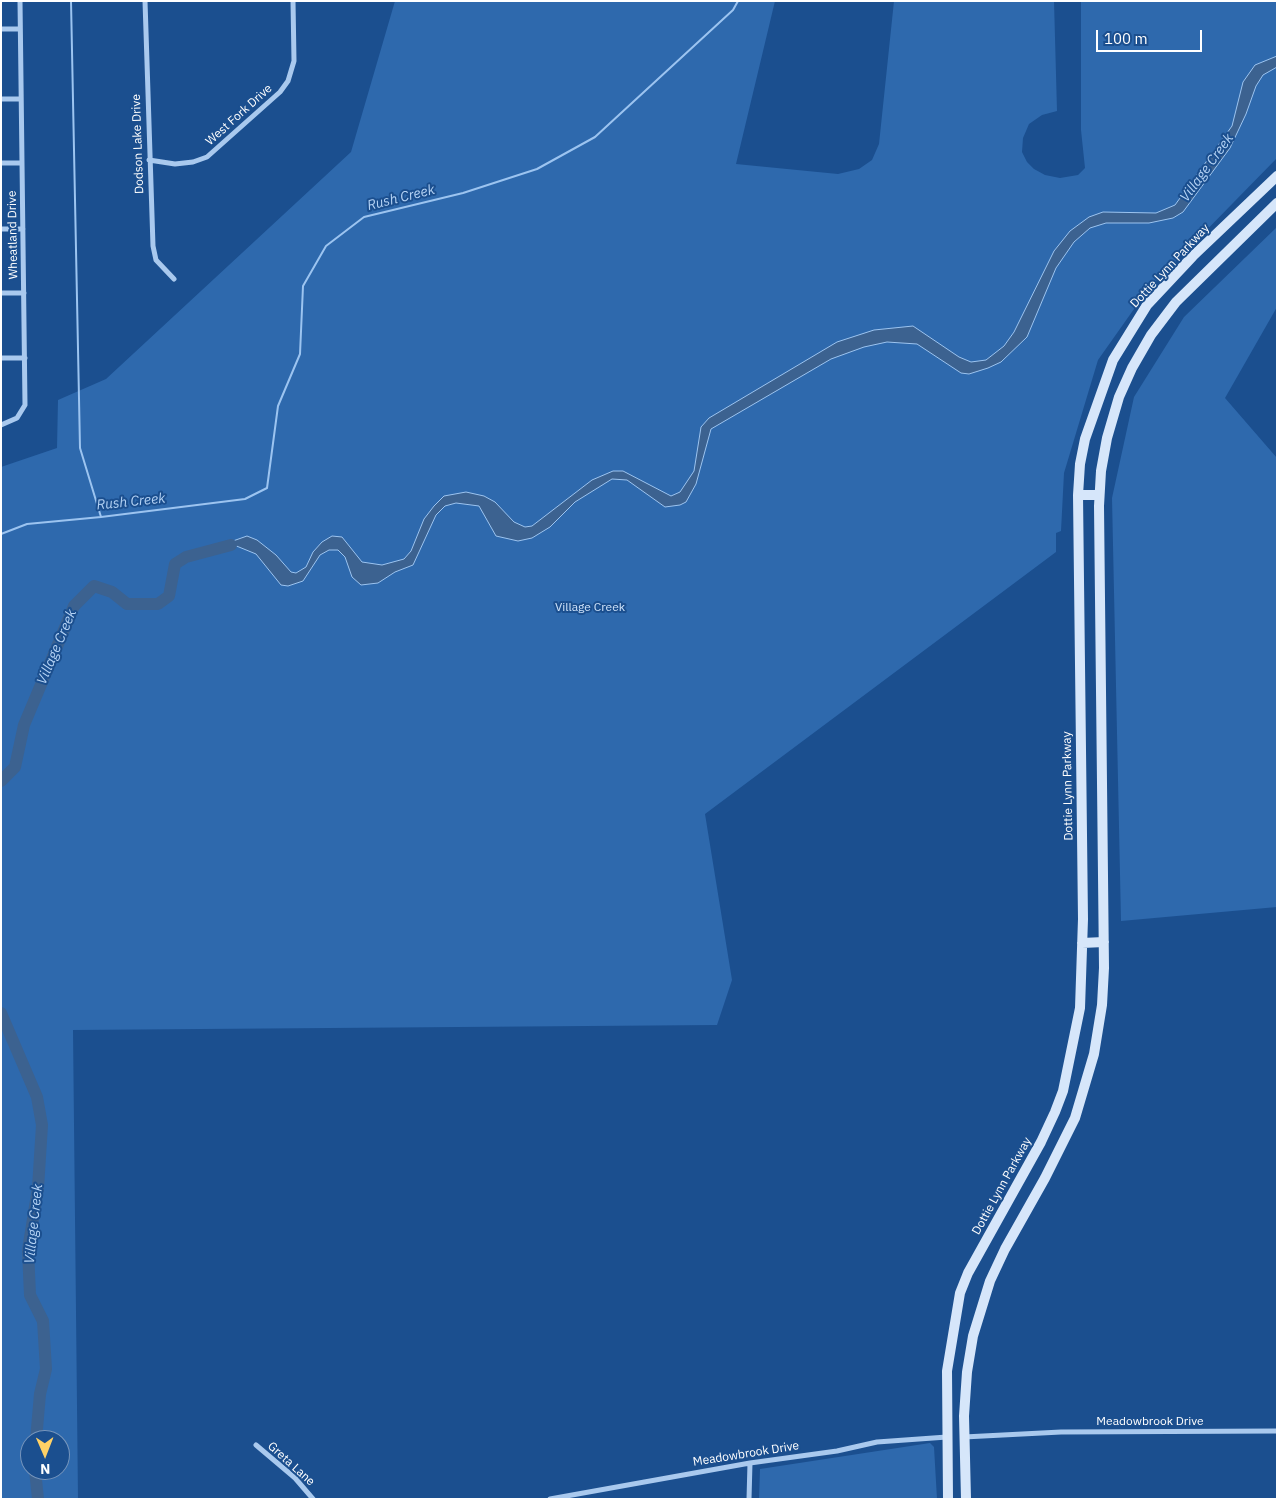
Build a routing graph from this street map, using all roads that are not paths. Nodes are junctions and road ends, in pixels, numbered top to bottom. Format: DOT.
graph roads {
  1 [pos="20,1"];
  2 [pos="145,1"];
  3 [pos="293,1"];
  4 [pos="1,29"];
  5 [pos="20,29"];
  6 [pos="1,99"];
  7 [pos="21,100"];
  8 [pos="149,160"];
  9 [pos="1,163"];
  10 [pos="22,163"];
  11 [pos="1277,176"];
  12 [pos="1277,203"];
  13 [pos="1,229"];
  14 [pos="24,229"];
  15 [pos="174,279"];
  16 [pos="1,293"];
  17 [pos="24,293"];
  18 [pos="1,358"];
  19 [pos="25,358"];
  20 [pos="1,425"];
  21 [pos="1078,495"];
  22 [pos="1100,495"];
  23 [pos="1104,942"];
  24 [pos="1082,943"];
  25 [pos="947,1372"];
  26 [pos="1277,1431"];
  27 [pos="946,1437"];
  28 [pos="964,1437"];
  29 [pos="256,1445"];
  30 [pos="750,1463"];
  31 [pos="593,1492"];
  32 [pos="313,1499"];
  33 [pos="550,1499"];
  34 [pos="594,1499"];
  35 [pos="749,1499"];
  36 [pos="948,1499"];
  37 [pos="966,1499"];
  1 -- 5 [label="street, Wheatland Drive"];
  2 -- 8 [label="street, Dodson Lake Drive"];
  3 -- 8 [label="street, West Fork Drive"];
  4 -- 5 [label="street"];
  5 -- 7 [label="street, Wheatland Drive"];
  6 -- 7 [label="street"];
  7 -- 10 [label="street, Wheatland Drive"];
  8 -- 15 [label="street, Dodson Lake Drive"];
  9 -- 10 [label="street"];
  10 -- 14 [label="street, Wheatland Drive"];
  11 -- 21 [label="main road, Dottie Lynn Parkway"];
  12 -- 22 [label="main road"];
  13 -- 14 [label="street"];
  14 -- 17 [label="street, Wheatland Drive"];
  16 -- 17 [label="street"];
  17 -- 19 [label="street, Wheatland Drive"];
  18 -- 19 [label="street"];
  19 -- 20 [label="street, Wheatland Drive"];
  21 -- 22 [label="main road"];
  21 -- 24 [label="main road, Dottie Lynn Parkway"];
  22 -- 23 [label="main road"];
  23 -- 24 [label="main road"];
  23 -- 28 [label="main road"];
  24 -- 25 [label="main road, Dottie Lynn Parkway"];
  25 -- 27 [label="main road, Dottie Lynn Parkway"];
  25 -- 28 [label="main road"];
  26 -- 28 [label="street, Meadowbrook Drive"];
  27 -- 30 [label="street, Meadowbrook Drive"];
  27 -- 36 [label="main road, Dottie Lynn Parkway"];
  28 -- 37 [label="main road"];
  29 -- 32 [label="street, Greta Lane"];
  30 -- 31 [label="street, Meadowbrook Drive"];
  30 -- 35 [label="street"];
  31 -- 33 [label="street, Meadowbrook Drive"];
  31 -- 34 [label="street"];
}
